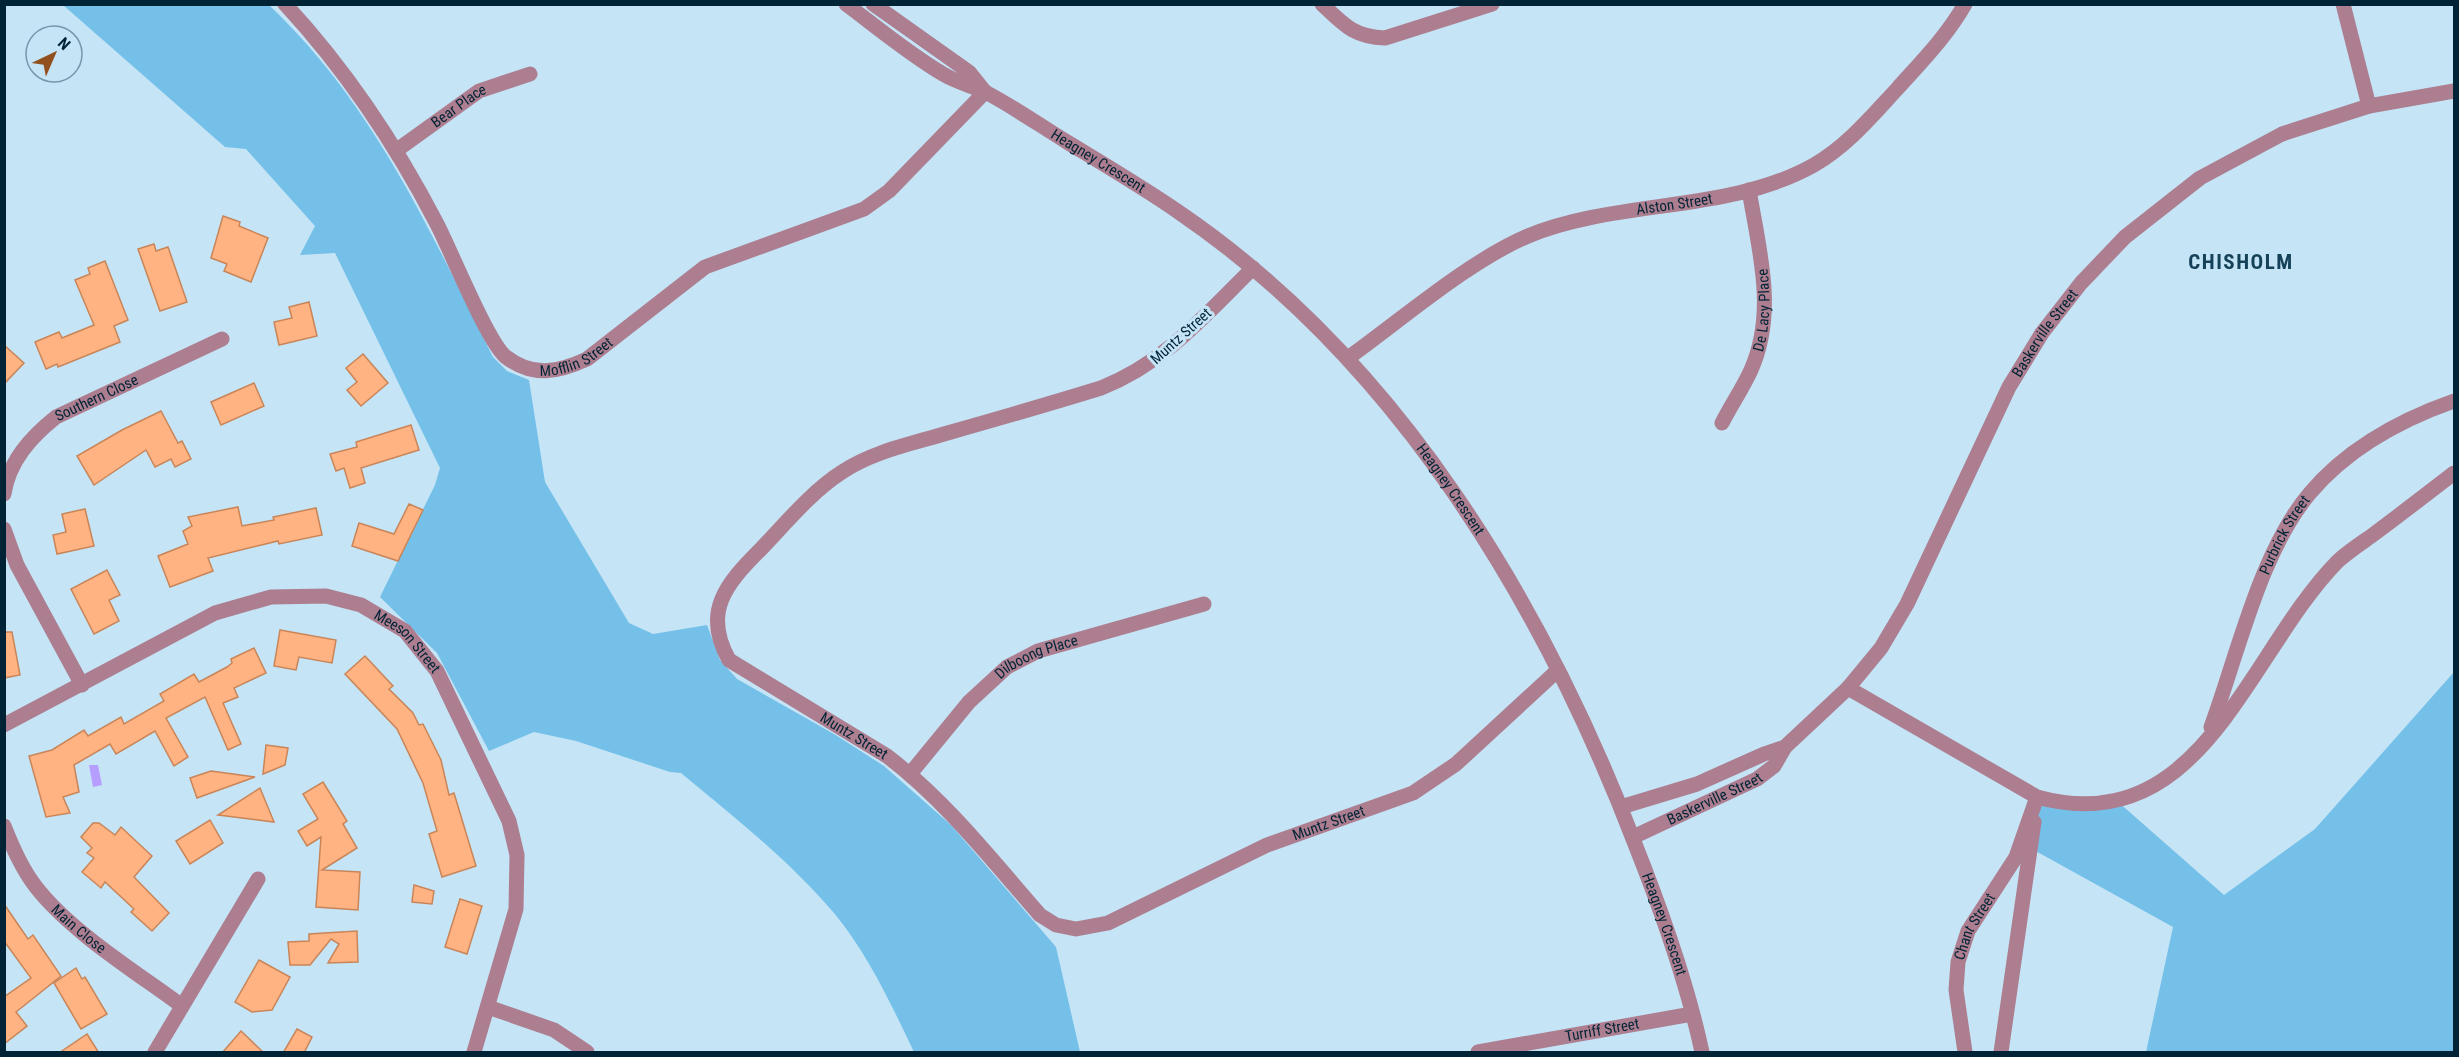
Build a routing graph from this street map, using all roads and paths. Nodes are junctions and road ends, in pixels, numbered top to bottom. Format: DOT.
graph roads {
  1 [pos="285,4"];
  2 [pos="846,4"];
  3 [pos="873,4"];
  4 [pos="1322,4"];
  5 [pos="1492,4"];
  6 [pos="1965,4"];
  7 [pos="2343,4"];
  8 [pos="921,40"];
  9 [pos="911,53"];
  10 [pos="530,74"];
  11 [pos="2454,91"];
  12 [pos="985,92"];
  13 [pos="2369,106"];
  14 [pos="397,150"];
  15 [pos="1749,190"];
  16 [pos="1253,268"];
  17 [pos="222,339"];
  18 [pos="1348,358"];
  19 [pos="2454,401"];
  20 [pos="1722,423"];
  21 [pos="2454,473"];
  22 [pos="4,494"];
  23 [pos="4,529"];
  24 [pos="1204,604"];
  25 [pos="1558,670"];
  26 [pos="82,685"];
  27 [pos="1848,688"];
  28 [pos="4,725"];
  29 [pos="2205,744"];
  30 [pos="1785,747"];
  31 [pos="910,774"];
  32 [pos="2035,803"];
  33 [pos="1621,807"];
  34 [pos="4,826"];
  35 [pos="1633,837"];
  36 [pos="258,879"];
  37 [pos="182,1006"];
  38 [pos="488,1006"];
  39 [pos="1692,1014"];
  40 [pos="155,1052"];
  41 [pos="474,1053"];
  42 [pos="587,1053"];
  43 [pos="1478,1053"];
  44 [pos="1702,1053"];
  45 [pos="1965,1053"];
  46 [pos="2001,1053"];
  1 -- 14 [label="street, Mofflin Street"];
  2 -- 9 [label="street, Heagney Crescent"];
  3 -- 8 [label="street, Heagney Crescent"];
  4 -- 5 [label="street"];
  6 -- 15 [label="street, Alston Street"];
  7 -- 13 [label="street"];
  8 -- 9 [label="street"];
  8 -- 12 [label="street, Heagney Crescent"];
  9 -- 12 [label="street, Heagney Crescent"];
  10 -- 14 [label="street, Bear Place"];
  11 -- 13 [label="street, Baskerville Street"];
  12 -- 14 [label="street, Mofflin Street"];
  12 -- 16 [label="street, Heagney Crescent"];
  13 -- 27 [label="street, Baskerville Street"];
  15 -- 18 [label="street, Alston Street"];
  15 -- 20 [label="street, De Lacy Place"];
  16 -- 18 [label="street, Heagney Crescent"];
  16 -- 31 [label="street, Muntz Street"];
  17 -- 22 [label="street, Southern Close"];
  18 -- 25 [label="street, Heagney Crescent"];
  19 -- 29 [label="street, Purbrick Street"];
  21 -- 29 [label="street, Purbrick Street"];
  23 -- 26 [label="street"];
  24 -- 31 [label="street, Dilboong Place"];
  25 -- 31 [label="street, Muntz Street"];
  25 -- 33 [label="street, Heagney Crescent"];
  26 -- 28 [label="street, Meeson Street"];
  26 -- 38 [label="street, Meeson Street"];
  27 -- 30 [label="street, Baskerville Street"];
  27 -- 32 [label="street, Purbrick Street"];
  29 -- 32 [label="street, Purbrick Street"];
  30 -- 33 [label="street, Baskerville Street"];
  30 -- 35 [label="street, Baskerville Street"];
  32 -- 45 [label="street, Chant Street"];
  32 -- 46 [label="street"];
  33 -- 35 [label="street, Heagney Crescent"];
  34 -- 37 [label="street, Main Close"];
  35 -- 39 [label="street, Heagney Crescent"];
  36 -- 37 [label="street"];
  37 -- 40 [label="street"];
  38 -- 41 [label="street, Meeson Street"];
  38 -- 42 [label="street"];
  39 -- 43 [label="street, Turriff Street"];
  39 -- 44 [label="street, Heagney Crescent"];
}
